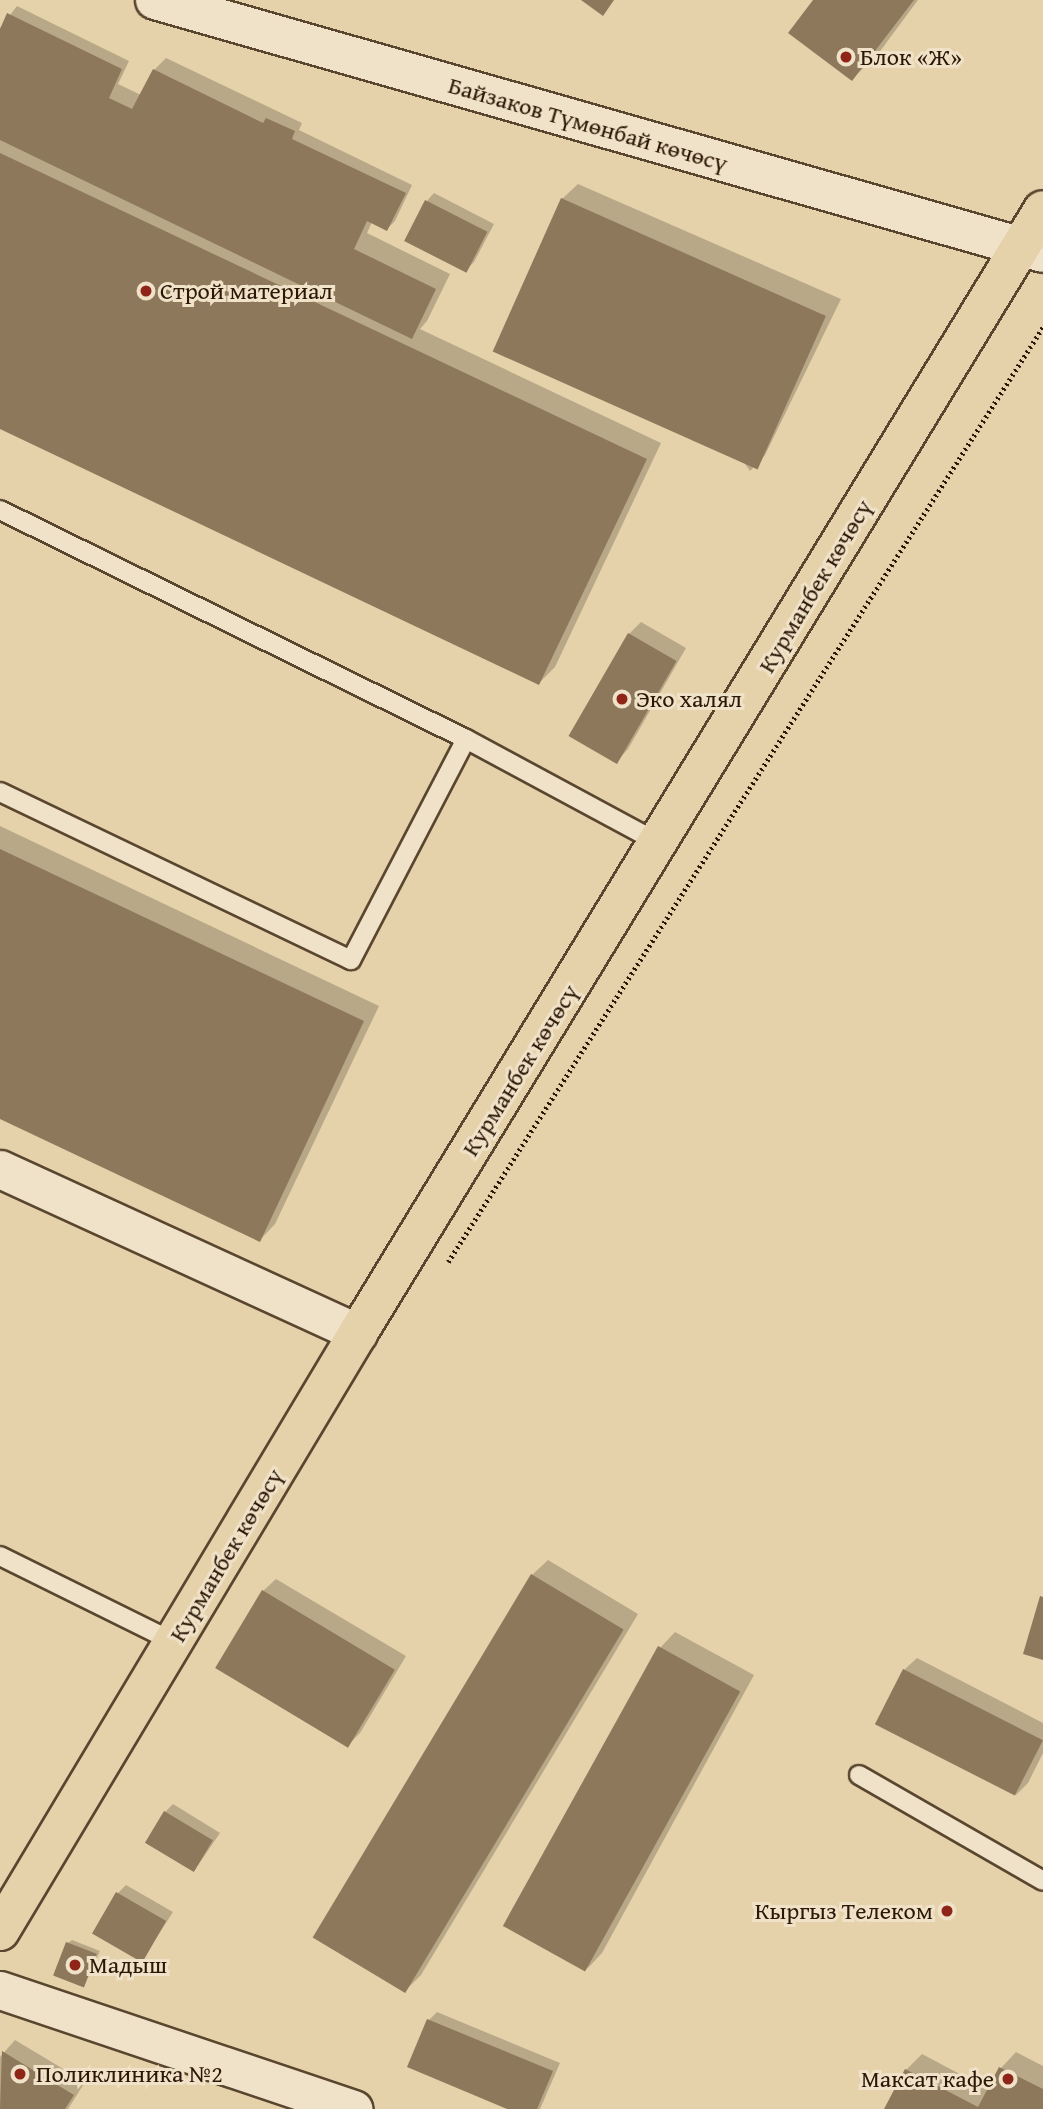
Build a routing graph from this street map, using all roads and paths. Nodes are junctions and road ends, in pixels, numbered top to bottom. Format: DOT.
graph roads {
  1 [pos="155,0"];
  2 [pos="1043,210"];
  3 [pos="1032,250"];
  4 [pos="1043,327"];
  5 [pos="0,510"];
  6 [pos="466,739"];
  7 [pos="0,792"];
  8 [pos="659,844"];
  9 [pos="0,1169"];
  10 [pos="443,1270"];
  11 [pos="358,1333"];
  12 [pos="0,1556"];
  13 [pos="174,1642"];
  14 [pos="859,1775"];
  15 [pos="1043,1881"];
  16 [pos="0,1931"];
  17 [pos="0,1990"];
  18 [pos="354,2109"];
  1 -- 3 [label="main road, Байзаков Түмөнбай көчөсү"];
  2 -- 3 [label="main road, Курманбек көчөсү"];
  3 -- 8 [label="main road, Курманбек көчөсү"];
  4 -- 10 [label="path"];
  5 -- 6 [label="lane"];
  6 -- 7 [label="lane"];
  6 -- 8 [label="lane"];
  8 -- 11 [label="main road, Курманбек көчөсү"];
  9 -- 11 [label="street"];
  11 -- 13 [label="main road, Курманбек көчөсү"];
  12 -- 13 [label="lane"];
  13 -- 16 [label="main road, Курманбек көчөсү"];
  14 -- 15 [label="lane"];
  17 -- 18 [label="street"];
}
